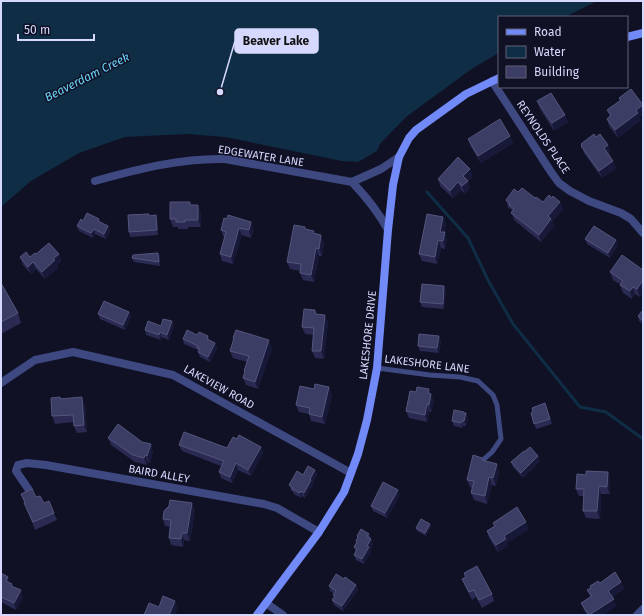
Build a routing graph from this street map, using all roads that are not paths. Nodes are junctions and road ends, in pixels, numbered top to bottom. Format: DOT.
graph roads {
  1 [pos="643,33"];
  2 [pos="628,37"];
  3 [pos="496,80"];
  4 [pos="501,88"];
  5 [pos="399,157"];
  6 [pos="95,181"];
  7 [pos="352,182"];
  8 [pos="388,230"];
  9 [pos="643,233"];
  10 [pos="377,368"];
  11 [pos="1,383"];
  12 [pos="483,460"];
  13 [pos="351,473"];
  14 [pos="29,490"];
  15 [pos="319,532"];
  16 [pos="266,603"];
  17 [pos="643,609"];
  18 [pos="257,615"];
  19 [pos="283,615"];
  20 [pos="637,615"];
  1 -- 2 [label="street"];
  3 -- 5 [label="street, LAKESHORE DRIVE"];
  4 -- 9 [label="street, REYNOLDS PLACE"];
  5 -- 7 [label="street"];
  5 -- 8 [label="street, LAKESHORE DRIVE"];
  6 -- 7 [label="street, EDGEWATER LANE"];
  7 -- 8 [label="street"];
  8 -- 10 [label="street, LAKESHORE DRIVE"];
  10 -- 12 [label="lane, LAKESHORE LANE"];
  10 -- 13 [label="street, LAKESHORE DRIVE"];
  11 -- 13 [label="street, LAKEVIEW ROAD"];
  13 -- 15 [label="street, LAKESHORE DRIVE"];
  14 -- 15 [label="street, BAIRD ALLEY"];
  15 -- 16 [label="street, LAKESHORE DRIVE"];
  16 -- 18 [label="street, LAKESHORE DRIVE"];
  16 -- 19 [label="street"];
  17 -- 20 [label="street"];
}
